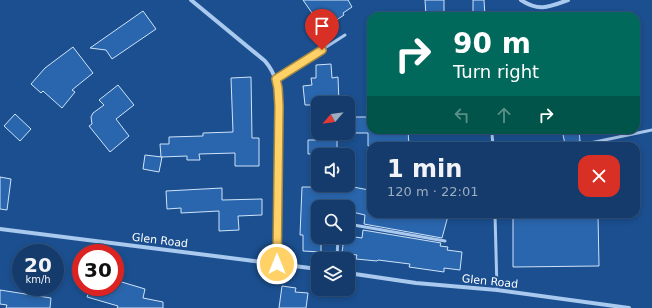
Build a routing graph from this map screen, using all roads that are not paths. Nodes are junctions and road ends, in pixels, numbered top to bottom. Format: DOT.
graph roads {
  1 [pos="191,0"];
  2 [pos="521,0"];
  3 [pos="568,0"];
  4 [pos="345,35"];
  5 [pos="276,79"];
  6 [pos="652,130"];
  7 [pos="640,133"];
  8 [pos="492,134"];
  9 [pos="633,134"];
  10 [pos="493,142"];
  11 [pos="595,142"];
  12 [pos="495,218"];
  13 [pos="355,225"];
  14 [pos="0,229"];
  15 [pos="445,241"];
  16 [pos="277,264"];
  17 [pos="311,268"];
  18 [pos="355,274"];
  19 [pos="497,290"];
  20 [pos="629,308"];
  1 -- 5 [label="street"];
  2 -- 3 [label="street"];
  4 -- 5 [label="lane"];
  5 -- 16 [label="street"];
  6 -- 7 [label="lane"];
  8 -- 10 [label="lane"];
  9 -- 11 [label="lane"];
  12 -- 19 [label="lane"];
  13 -- 15 [label="lane"];
  14 -- 16 [label="street, Glen Road"];
  16 -- 17 [label="street, Glen Road"];
  18 -- 19 [label="street, Glen Road"];
  19 -- 20 [label="street, Glen Road"];
}
